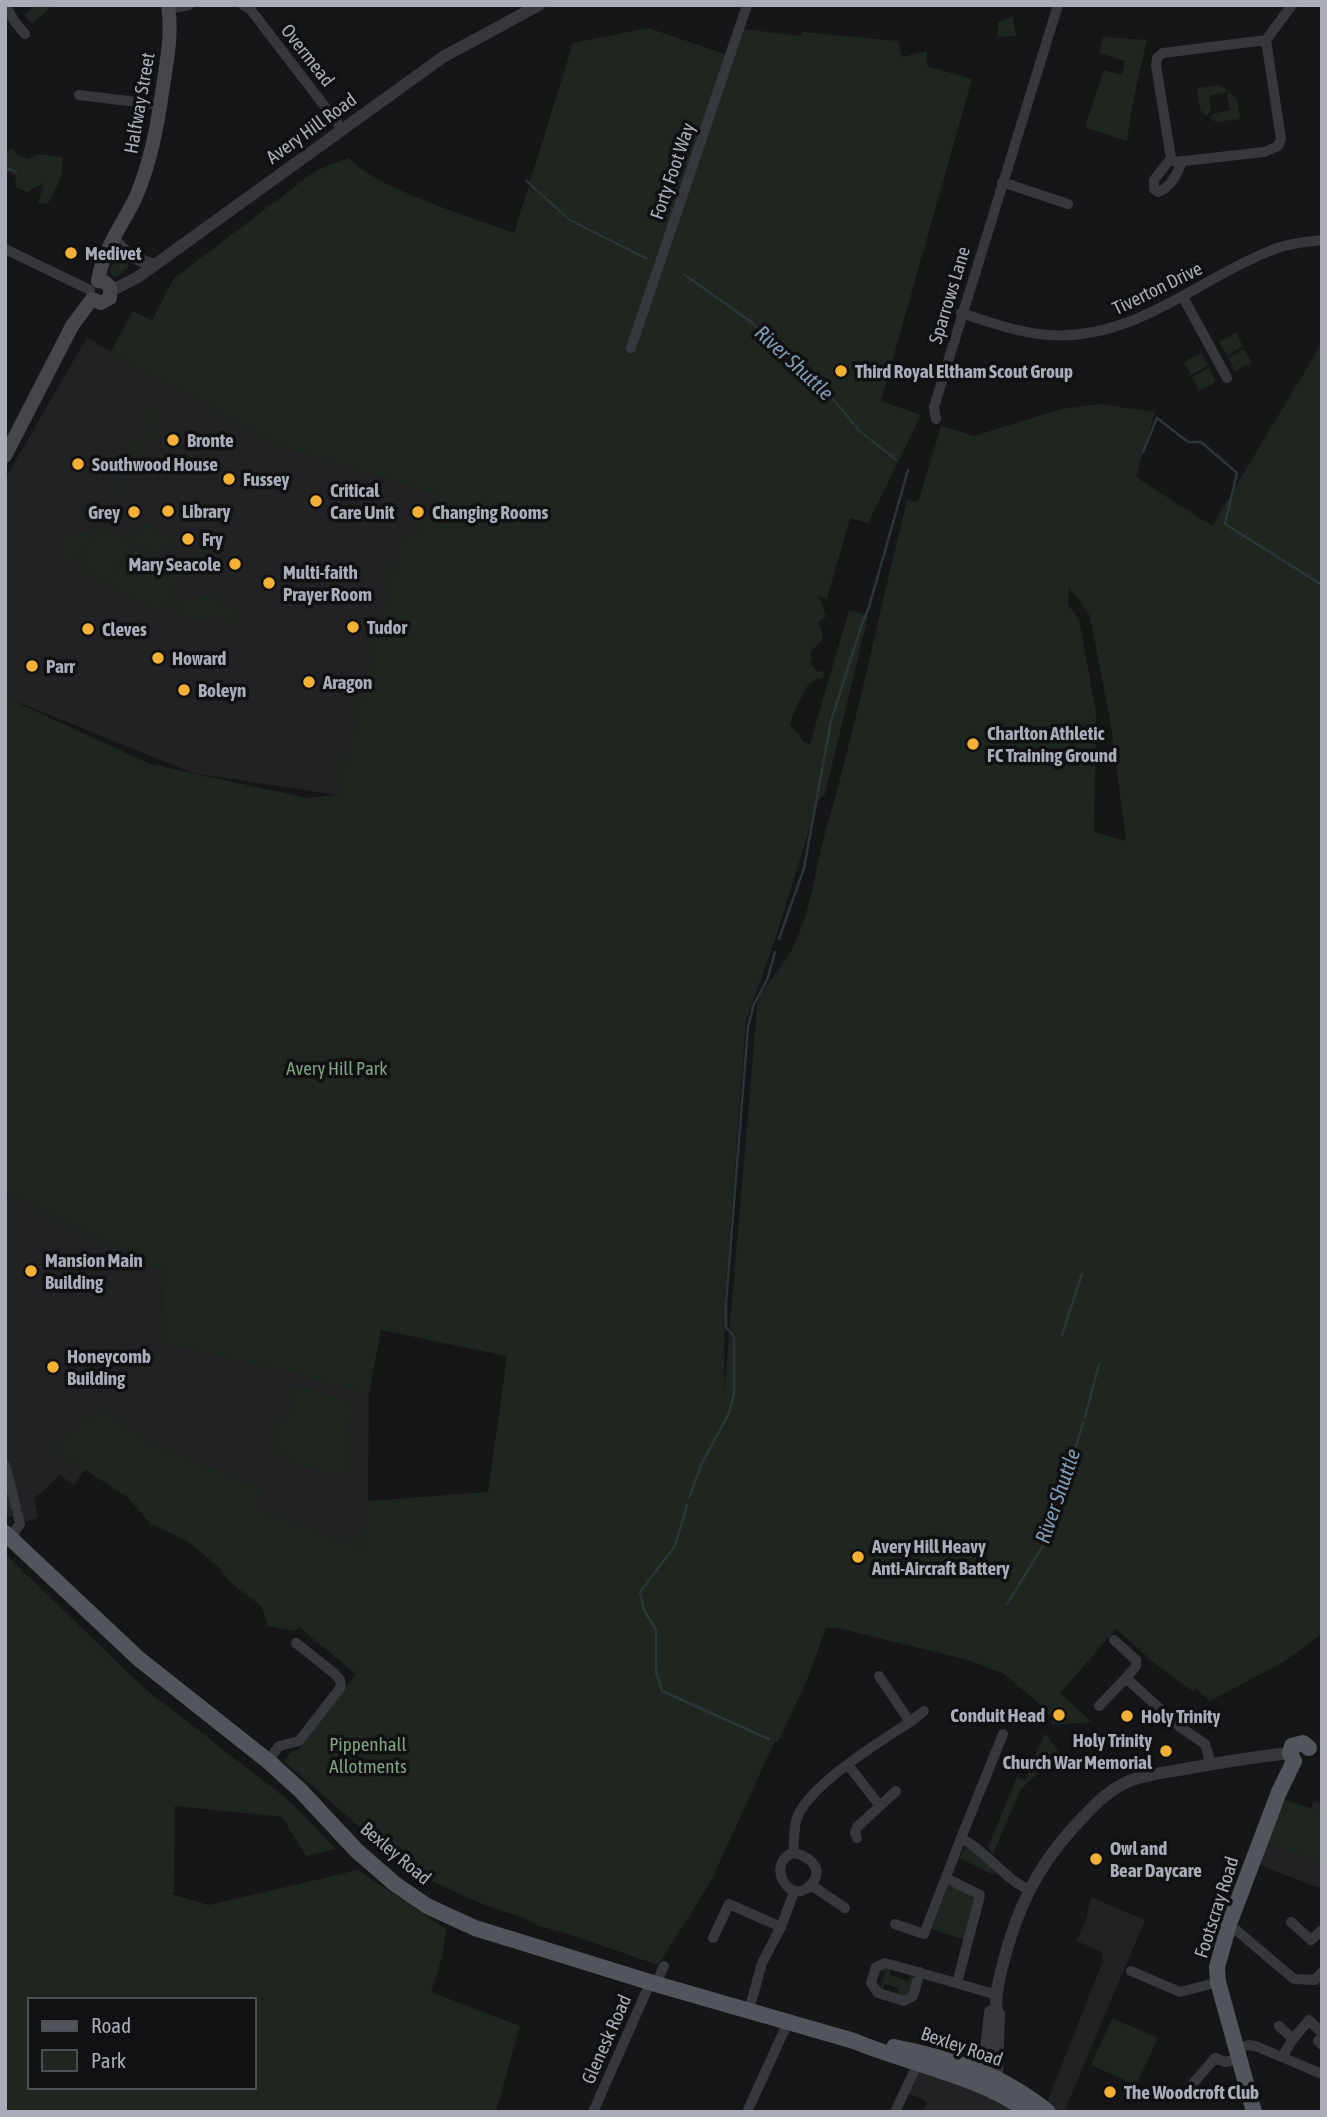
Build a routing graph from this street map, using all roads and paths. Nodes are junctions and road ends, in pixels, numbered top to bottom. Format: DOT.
graph roads {
  1 [pos="5,5"];
  2 [pos="189,5"];
  3 [pos="243,5"];
  4 [pos="539,5"];
  5 [pos="747,5"];
  6 [pos="1058,5"];
  7 [pos="1292,5"];
  8 [pos="169,7"];
  9 [pos="25,34"];
  10 [pos="1266,40"];
  11 [pos="79,95"];
  12 [pos="161,105"];
  13 [pos="342,129"];
  14 [pos="1002,182"];
  15 [pos="1068,204"];
  16 [pos="114,240"];
  17 [pos="1322,240"];
  18 [pos="5,249"];
  19 [pos="154,265"];
  20 [pos="93,290"];
  21 [pos="111,291"];
  22 [pos="1183,296"];
  23 [pos="961,313"];
  24 [pos="631,348"];
  25 [pos="1227,378"];
  26 [pos="936,419"];
  27 [pos="5,456"];
  28 [pos="5,1465"];
  29 [pos="8,1535"];
  30 [pos="1114,1640"];
  31 [pos="296,1643"];
  32 [pos="878,1676"];
  33 [pos="1126,1678"];
  34 [pos="1099,1706"];
  35 [pos="924,1711"];
  36 [pos="910,1721"];
  37 [pos="1003,1734"];
  38 [pos="1316,1743"];
  39 [pos="1292,1757"];
  40 [pos="268,1761"];
  41 [pos="1211,1764"];
  42 [pos="848,1765"];
  43 [pos="896,1791"];
  44 [pos="880,1805"];
  45 [pos="857,1838"];
  46 [pos="961,1838"];
  47 [pos="793,1853"];
  48 [pos="946,1878"];
  49 [pos="811,1885"];
  50 [pos="1029,1890"];
  51 [pos="794,1892"];
  52 [pos="845,1908"];
  53 [pos="1291,1922"];
  54 [pos="895,1924"];
  55 [pos="1229,1924"];
  56 [pos="780,1927"];
  57 [pos="1322,1930"];
  58 [pos="713,1938"];
  59 [pos="664,1966"];
  60 [pos="1131,1971"];
  61 [pos="920,1972"];
  62 [pos="1322,1972"];
  63 [pos="1218,1982"];
  64 [pos="653,1983"];
  65 [pos="957,1983"];
  66 [pos="997,1995"];
  67 [pos="748,2010"];
  68 [pos="788,2022"];
  69 [pos="1279,2026"];
  70 [pos="1322,2034"];
  71 [pos="1293,2039"];
  72 [pos="854,2041"];
  73 [pos="1322,2045"];
  74 [pos="1238,2053"];
  75 [pos="1282,2057"];
  76 [pos="918,2063"];
  77 [pos="1322,2074"];
  78 [pos="989,2080"];
  79 [pos="1190,2087"];
  80 [pos="593,2112"];
  81 [pos="747,2112"];
  82 [pos="895,2112"];
  83 [pos="1028,2112"];
  84 [pos="1048,2112"];
  85 [pos="1254,2112"];
  1 -- 9 [label="street"];
  2 -- 8 [label="street"];
  3 -- 13 [label="street, Overmead"];
  4 -- 13 [label="street, Avery Hill Road"];
  5 -- 24 [label="street, Forty Foot Way"];
  6 -- 14 [label="street, Sparrows Lane"];
  7 -- 10 [label="street"];
  8 -- 12 [label="main road, Halfway Street"];
  10 -- 10 [label="street"];
  11 -- 12 [label="street"];
  12 -- 16 [label="main road, Halfway Street"];
  13 -- 19 [label="street, Avery Hill Road"];
  14 -- 15 [label="street"];
  14 -- 23 [label="street, Sparrows Lane"];
  16 -- 19 [label="street"];
  16 -- 20 [label="main road, Halfway Street"];
  17 -- 22 [label="street, Tiverton Drive"];
  18 -- 20 [label="street"];
  19 -- 21 [label="street, Avery Hill Road"];
  20 -- 21 [label="main road"];
  20 -- 27 [label="main road"];
  22 -- 23 [label="street, Tiverton Drive"];
  22 -- 25 [label="street"];
  23 -- 26 [label="street, Sparrows Lane"];
  28 -- 29 [label="street"];
  29 -- 40 [label="main road, Bexley Road"];
  30 -- 33 [label="street"];
  31 -- 40 [label="street"];
  32 -- 36 [label="street"];
  33 -- 34 [label="street"];
  33 -- 41 [label="street"];
  35 -- 36 [label="street"];
  36 -- 42 [label="street"];
  37 -- 46 [label="street"];
  38 -- 39 [label="main road"];
  39 -- 41 [label="street"];
  39 -- 55 [label="main road, Footscray Road"];
  40 -- 64 [label="main road, Bexley Road"];
  41 -- 50 [label="street"];
  42 -- 44 [label="street"];
  42 -- 47 [label="street"];
  43 -- 44 [label="street"];
  44 -- 45 [label="street"];
  46 -- 48 [label="street"];
  46 -- 50 [label="street"];
  47 -- 49 [label="street"];
  47 -- 51 [label="street"];
  48 -- 54 [label="street"];
  48 -- 65 [label="street"];
  49 -- 51 [label="street"];
  49 -- 52 [label="street"];
  50 -- 66 [label="street"];
  51 -- 56 [label="street"];
  53 -- 57 [label="street"];
  55 -- 62 [label="street"];
  55 -- 63 [label="main road, Footscray Road"];
  56 -- 58 [label="street"];
  56 -- 67 [label="street"];
  59 -- 64 [label="street, Glenesk Road"];
  60 -- 63 [label="street"];
  61 -- 61 [label="street"];
  61 -- 65 [label="street"];
  63 -- 74 [label="main road, Footscray Road"];
  64 -- 67 [label="main road, Bexley Road"];
  64 -- 80 [label="street, Glenesk Road"];
  65 -- 66 [label="street"];
  66 -- 78 [label="street"];
  67 -- 68 [label="main road, Bexley Road"];
  68 -- 72 [label="main road, Bexley Road"];
  68 -- 81 [label="street"];
  69 -- 71 [label="street"];
  70 -- 71 [label="street"];
  70 -- 73 [label="street"];
  71 -- 75 [label="street"];
  72 -- 76 [label="main road, Bexley Road"];
  72 -- 78 [label="main road, Bexley Road"];
  74 -- 75 [label="street"];
  74 -- 79 [label="street"];
  74 -- 85 [label="main road, Footscray Road"];
  75 -- 77 [label="street"];
  76 -- 78 [label="main road, Bexley Road"];
  76 -- 82 [label="street"];
  78 -- 83 [label="main road"];
  78 -- 84 [label="main road, Bexley Road"];
}
